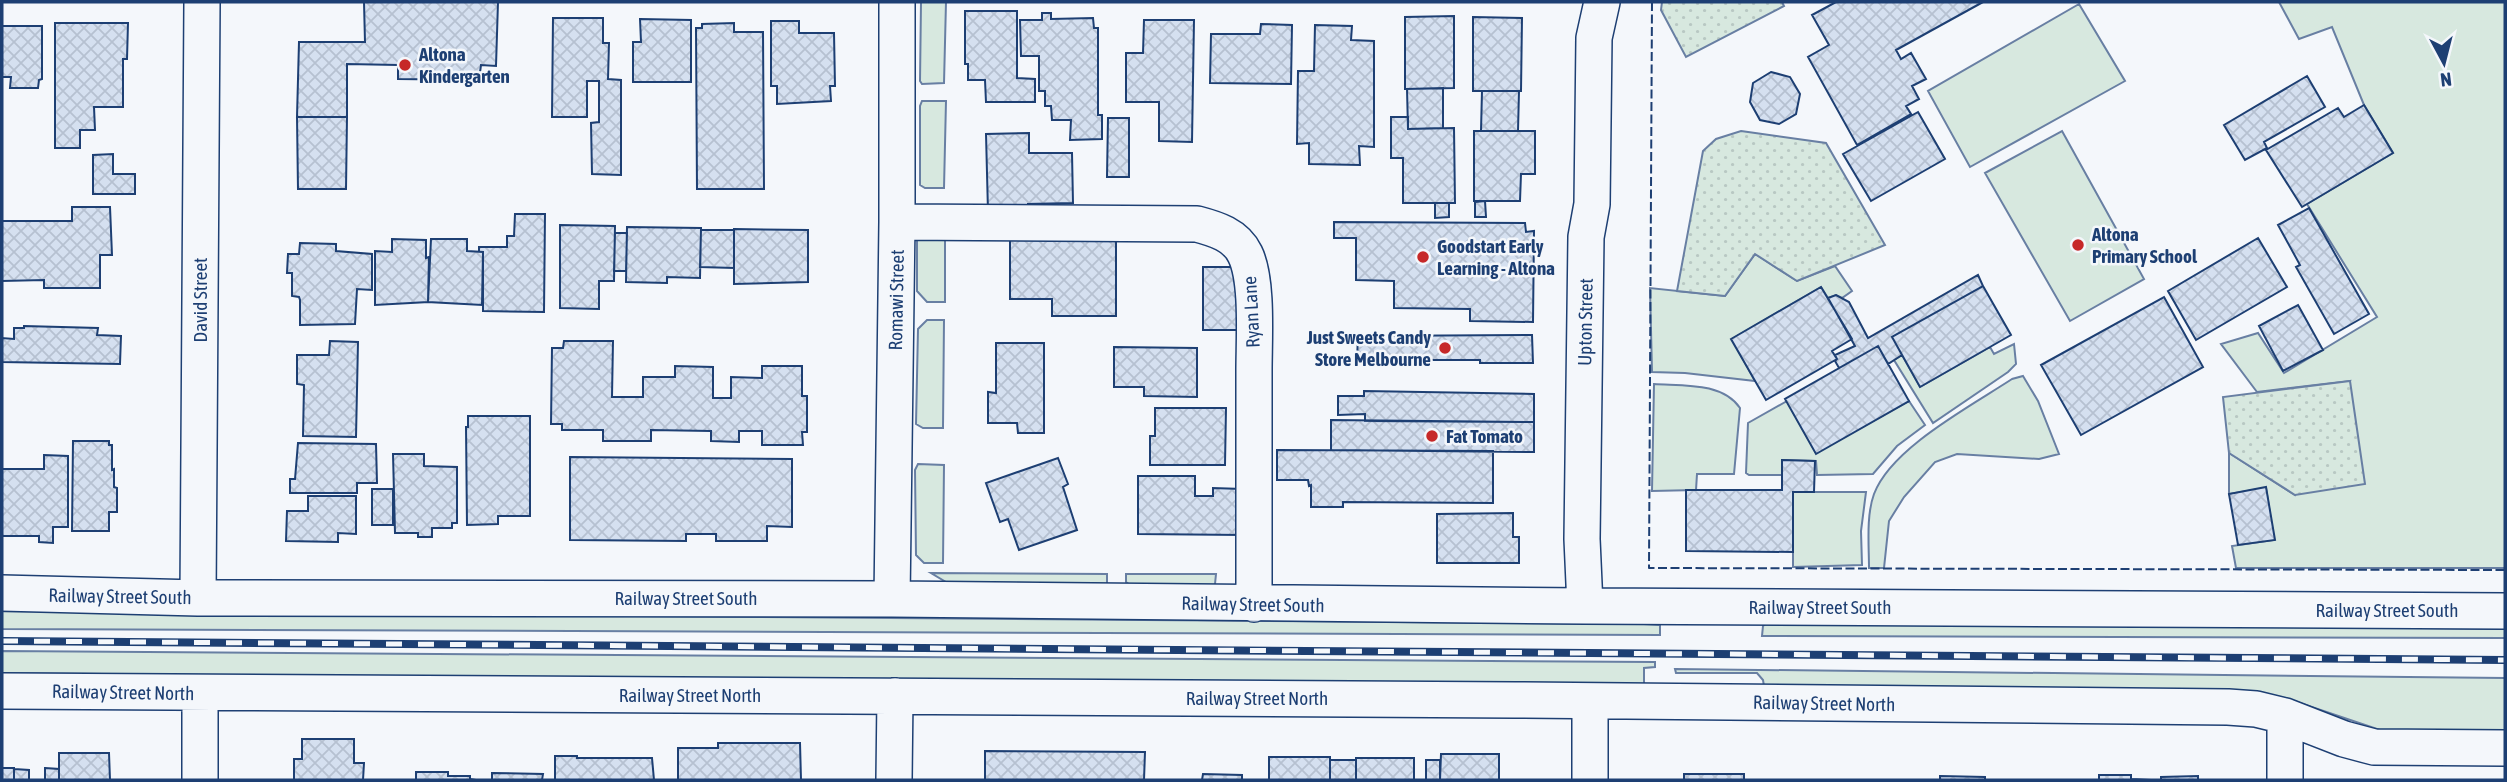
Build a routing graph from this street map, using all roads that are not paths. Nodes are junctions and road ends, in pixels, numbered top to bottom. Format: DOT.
graph roads {
  1 [pos="202,2"];
  2 [pos="897,2"];
  3 [pos="1588,2"];
  4 [pos="1602,2"];
  5 [pos="1594,38"];
  6 [pos="897,222"];
  7 [pos="2,593"];
  8 [pos="198,598"];
  9 [pos="892,599"];
  10 [pos="1254,604"];
  11 [pos="1585,606"];
  12 [pos="2505,611"];
  13 [pos="2,691"];
  14 [pos="200,693"];
  15 [pos="895,696"];
  16 [pos="1590,702"];
  17 [pos="2285,716"];
  18 [pos="2505,748"];
  19 [pos="200,780"];
  20 [pos="894,780"];
  21 [pos="1590,780"];
  22 [pos="2285,780"];
  1 -- 8 [label="street, David Street"];
  2 -- 6 [label="street, Romawi Street"];
  3 -- 5 [label="street, Upton Street"];
  4 -- 5 [label="street, Upton Street"];
  5 -- 11 [label="street, Upton Street"];
  6 -- 9 [label="street, Romawi Street"];
  6 -- 10 [label="street, Ryan Lane"];
  7 -- 8 [label="street, Railway Street South"];
  8 -- 9 [label="street, Railway Street South"];
  9 -- 10 [label="street, Railway Street South"];
  10 -- 11 [label="street, Railway Street South"];
  11 -- 12 [label="street, Railway Street South"];
  13 -- 14 [label="street, Railway Street North"];
  14 -- 15 [label="street, Railway Street North"];
  14 -- 19 [label="street"];
  15 -- 16 [label="street, Railway Street North"];
  15 -- 20 [label="street"];
  16 -- 17 [label="street, Railway Street North"];
  16 -- 21 [label="street"];
  17 -- 18 [label="street, Railway Street North"];
  17 -- 22 [label="street"];
}
